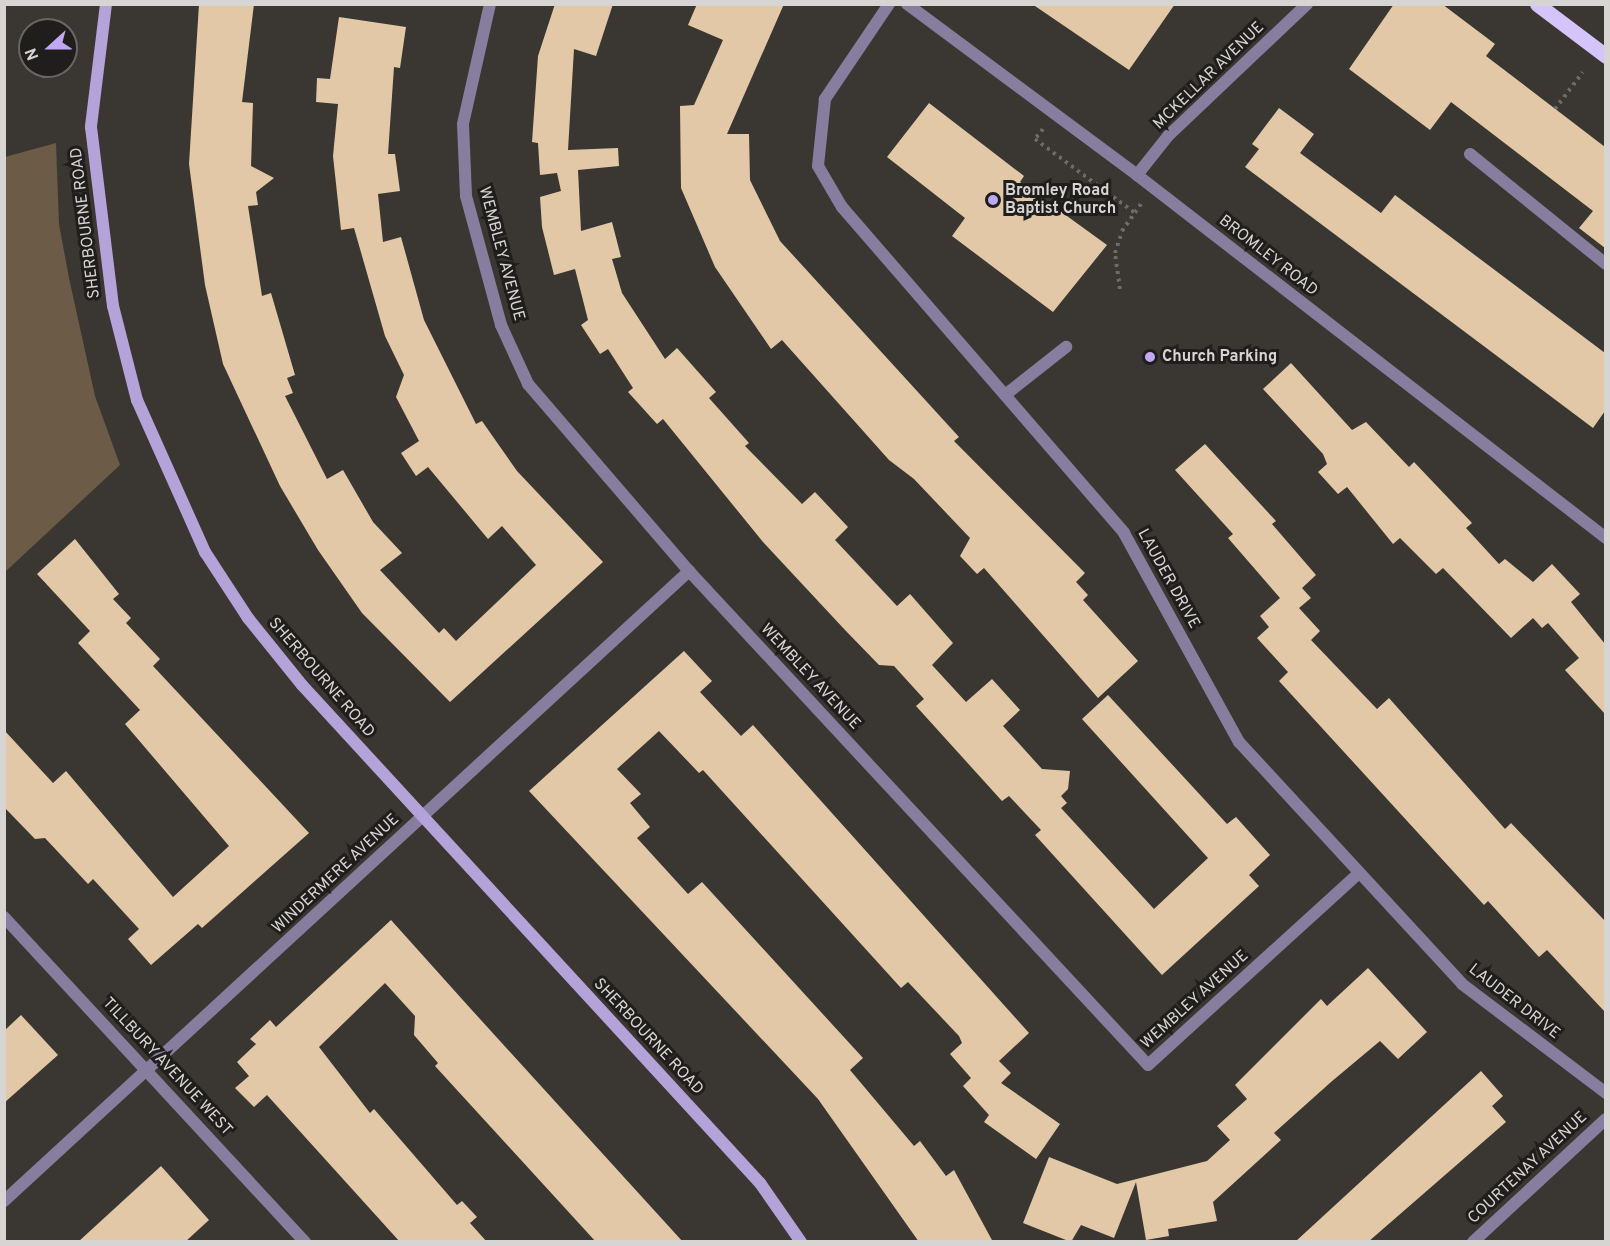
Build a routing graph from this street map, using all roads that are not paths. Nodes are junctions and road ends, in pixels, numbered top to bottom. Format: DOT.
graph roads {
  1 [pos="106,4"];
  2 [pos="490,4"];
  3 [pos="889,4"];
  4 [pos="907,4"];
  5 [pos="1307,4"];
  6 [pos="1538,4"];
  7 [pos="1605,56"];
  8 [pos="1470,154"];
  9 [pos="1137,175"];
  10 [pos="1605,264"];
  11 [pos="1066,347"];
  12 [pos="1005,395"];
  13 [pos="1605,538"];
  14 [pos="689,571"];
  15 [pos="423,816"];
  16 [pos="1358,874"];
  17 [pos="4,917"];
  18 [pos="148,1069"];
  19 [pos="1605,1092"];
  20 [pos="1605,1119"];
  21 [pos="4,1201"];
  22 [pos="305,1242"];
  23 [pos="801,1242"];
  24 [pos="1473,1242"];
  1 -- 15 [label="street, SHERBOURNE ROAD"];
  2 -- 14 [label="street, WEMBLEY AVENUE"];
  3 -- 12 [label="street, LAUDER DRIVE"];
  4 -- 9 [label="street, BROMLEY ROAD"];
  5 -- 9 [label="street, MCKELLAR AVENUE"];
  6 -- 7 [label="main road"];
  8 -- 10 [label="street"];
  9 -- 13 [label="street, BROMLEY ROAD"];
  11 -- 12 [label="street"];
  12 -- 16 [label="street, LAUDER DRIVE"];
  14 -- 15 [label="street, WINDERMERE AVENUE"];
  14 -- 16 [label="street, WEMBLEY AVENUE"];
  15 -- 18 [label="street, WINDERMERE AVENUE"];
  15 -- 23 [label="street, SHERBOURNE ROAD"];
  16 -- 19 [label="street, LAUDER DRIVE"];
  17 -- 18 [label="street, TILLBURY AVENUE WEST"];
  18 -- 21 [label="street, WINDERMERE AVENUE"];
  18 -- 22 [label="street, TILLBURY AVENUE WEST"];
  20 -- 24 [label="street, COURTENAY AVENUE"];
}
